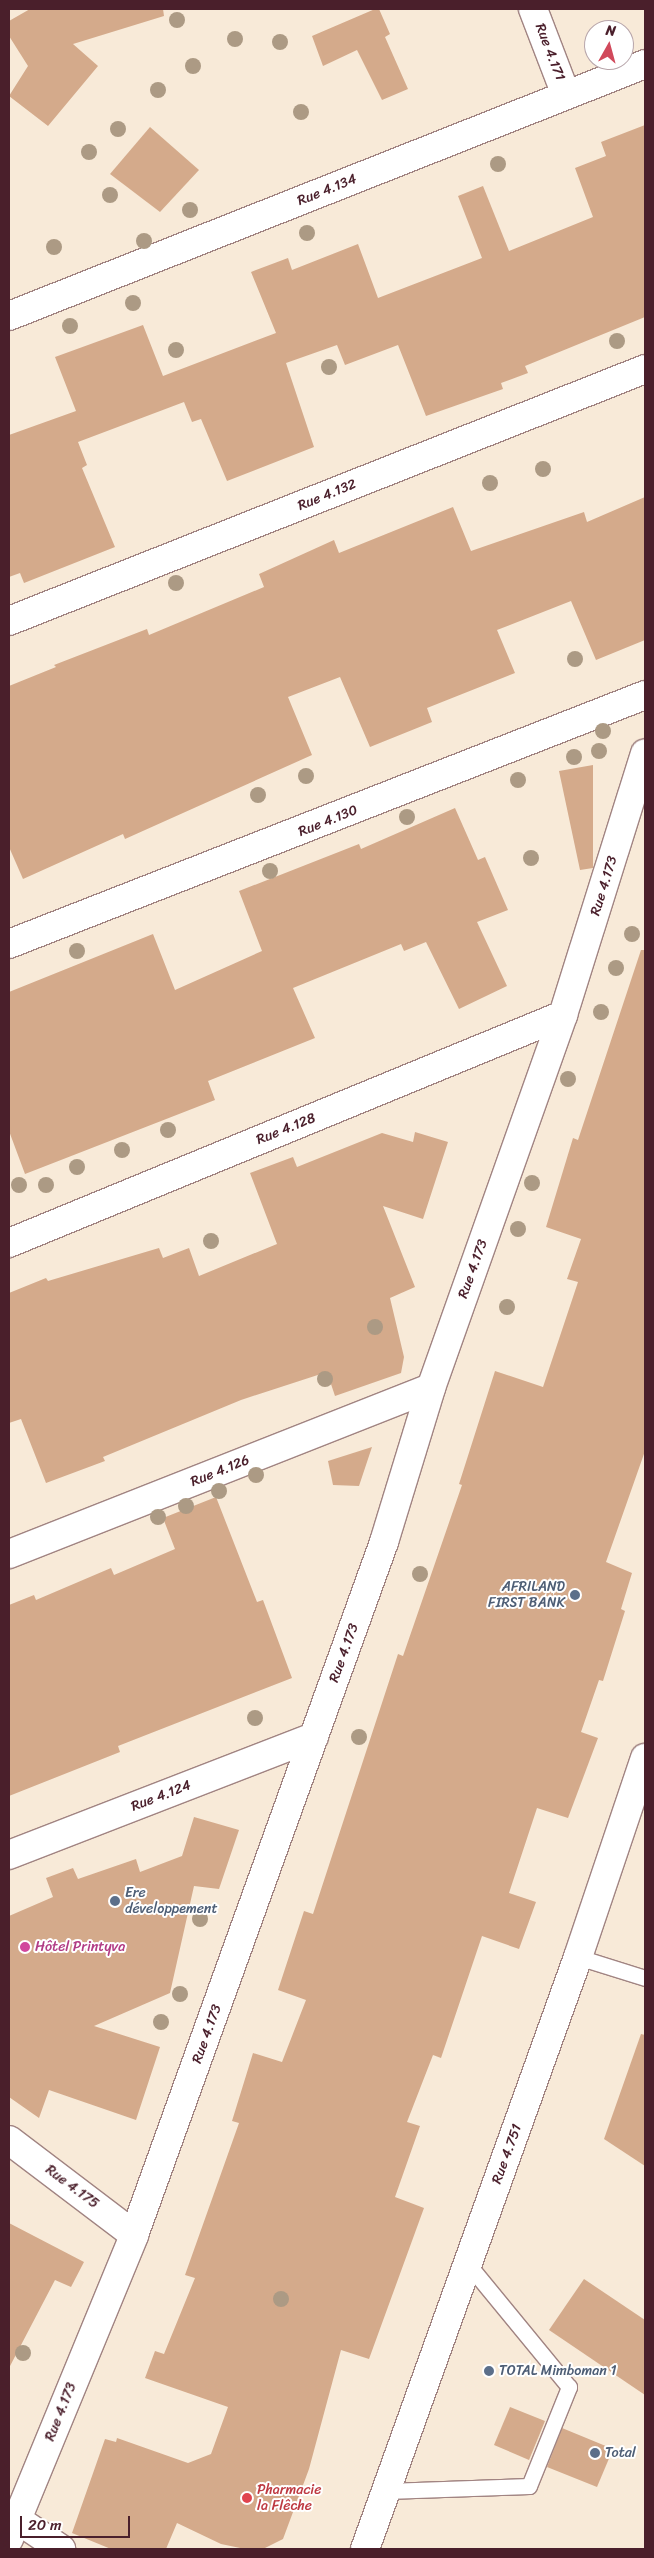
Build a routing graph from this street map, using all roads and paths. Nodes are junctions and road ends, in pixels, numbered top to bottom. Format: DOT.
graph roads {
  1 [pos="533,9"];
  2 [pos="645,64"];
  3 [pos="566,95"];
  4 [pos="9,316"];
  5 [pos="645,369"];
  6 [pos="9,621"];
  7 [pos="645,695"];
  8 [pos="645,754"];
  9 [pos="9,944"];
  10 [pos="563,1015"];
  11 [pos="9,1243"];
  12 [pos="431,1388"];
  13 [pos="9,1554"];
  14 [pos="314,1738"];
  15 [pos="645,1758"];
  16 [pos="9,1855"];
  17 [pos="578,1957"];
  18 [pos="645,1978"];
  19 [pos="9,2140"];
  20 [pos="134,2235"];
  21 [pos="468,2264"];
  22 [pos="387,2491"];
  23 [pos="11,2524"];
  24 [pos="61,2549"];
  25 [pos="365,2549"];
  1 -- 3 [label="street, Rue 4.171"];
  2 -- 3 [label="street, Rue 4.134"];
  3 -- 4 [label="street, Rue 4.134"];
  5 -- 6 [label="street, Rue 4.132"];
  7 -- 9 [label="street, Rue 4.130"];
  8 -- 10 [label="street, Rue 4.173"];
  10 -- 11 [label="street, Rue 4.128"];
  10 -- 12 [label="street, Rue 4.173"];
  12 -- 13 [label="street, Rue 4.126"];
  12 -- 14 [label="street, Rue 4.173"];
  14 -- 16 [label="street, Rue 4.124"];
  14 -- 20 [label="street, Rue 4.173"];
  15 -- 17 [label="street, Rue 4.751"];
  17 -- 18 [label="lane"];
  17 -- 21 [label="street, Rue 4.751"];
  19 -- 20 [label="street, Rue 4.175"];
  20 -- 23 [label="street, Rue 4.173"];
  21 -- 22 [label="street, Rue 4.751"];
  21 -- 22 [label="lane"];
  22 -- 25 [label="street, Rue 4.751"];
  23 -- 24 [label="street"];
}
